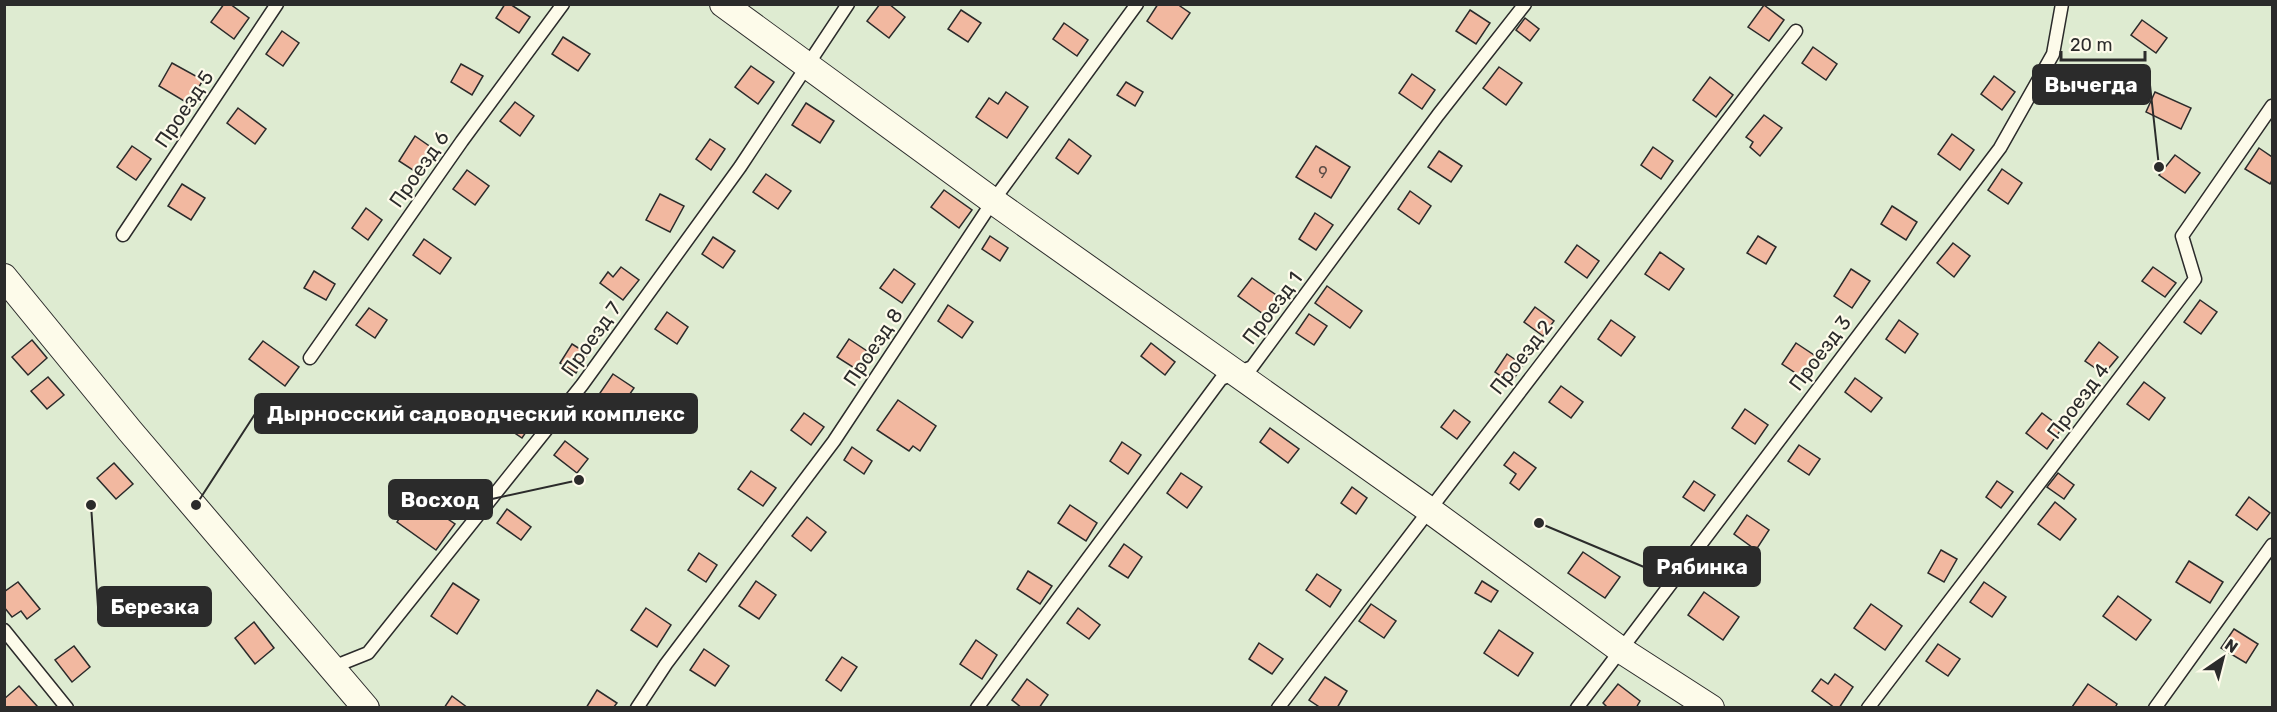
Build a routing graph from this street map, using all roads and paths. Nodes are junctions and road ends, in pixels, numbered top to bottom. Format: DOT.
graph roads {
  1 [pos="277,4"];
  2 [pos="564,4"];
  3 [pos="723,4"];
  4 [pos="848,4"];
  5 [pos="1137,4"];
  6 [pos="1525,4"];
  7 [pos="2062,4"];
  8 [pos="1796,31"];
  9 [pos="806,66"];
  10 [pos="2272,106"];
  11 [pos="993,201"];
  12 [pos="123,235"];
  13 [pos="4,277"];
  14 [pos="310,358"];
  15 [pos="1237,373"];
  16 [pos="1428,509"];
  17 [pos="2272,545"];
  18 [pos="4,630"];
  19 [pos="1621,650"];
  20 [pos="333,667"];
  21 [pos="67,708"];
  22 [pos="366,708"];
  23 [pos="637,708"];
  24 [pos="977,708"];
  25 [pos="1278,708"];
  26 [pos="1577,708"];
  27 [pos="1711,708"];
  28 [pos="1868,708"];
  29 [pos="2156,708"];
  1 -- 12 [label="lane, Проезд 5"];
  2 -- 14 [label="lane, Проезд 6"];
  3 -- 9 [label="street"];
  4 -- 9 [label="lane, Проезд 7"];
  5 -- 11 [label="lane, Проезд 8"];
  6 -- 15 [label="lane, Проезд 1"];
  7 -- 19 [label="lane, Проезд 3"];
  8 -- 16 [label="lane, Проезд 2"];
  9 -- 11 [label="street"];
  9 -- 20 [label="lane, Проезд 7"];
  10 -- 28 [label="lane, Проезд 4"];
  11 -- 15 [label="street"];
  11 -- 23 [label="lane, Проезд 8"];
  13 -- 20 [label="street"];
  15 -- 16 [label="street"];
  15 -- 24 [label="lane, Проезд 1"];
  16 -- 19 [label="street"];
  16 -- 25 [label="lane, Проезд 2"];
  17 -- 29 [label="lane"];
  18 -- 21 [label="lane"];
  19 -- 26 [label="lane, Проезд 3"];
  19 -- 27 [label="street"];
  20 -- 22 [label="street"];
}
